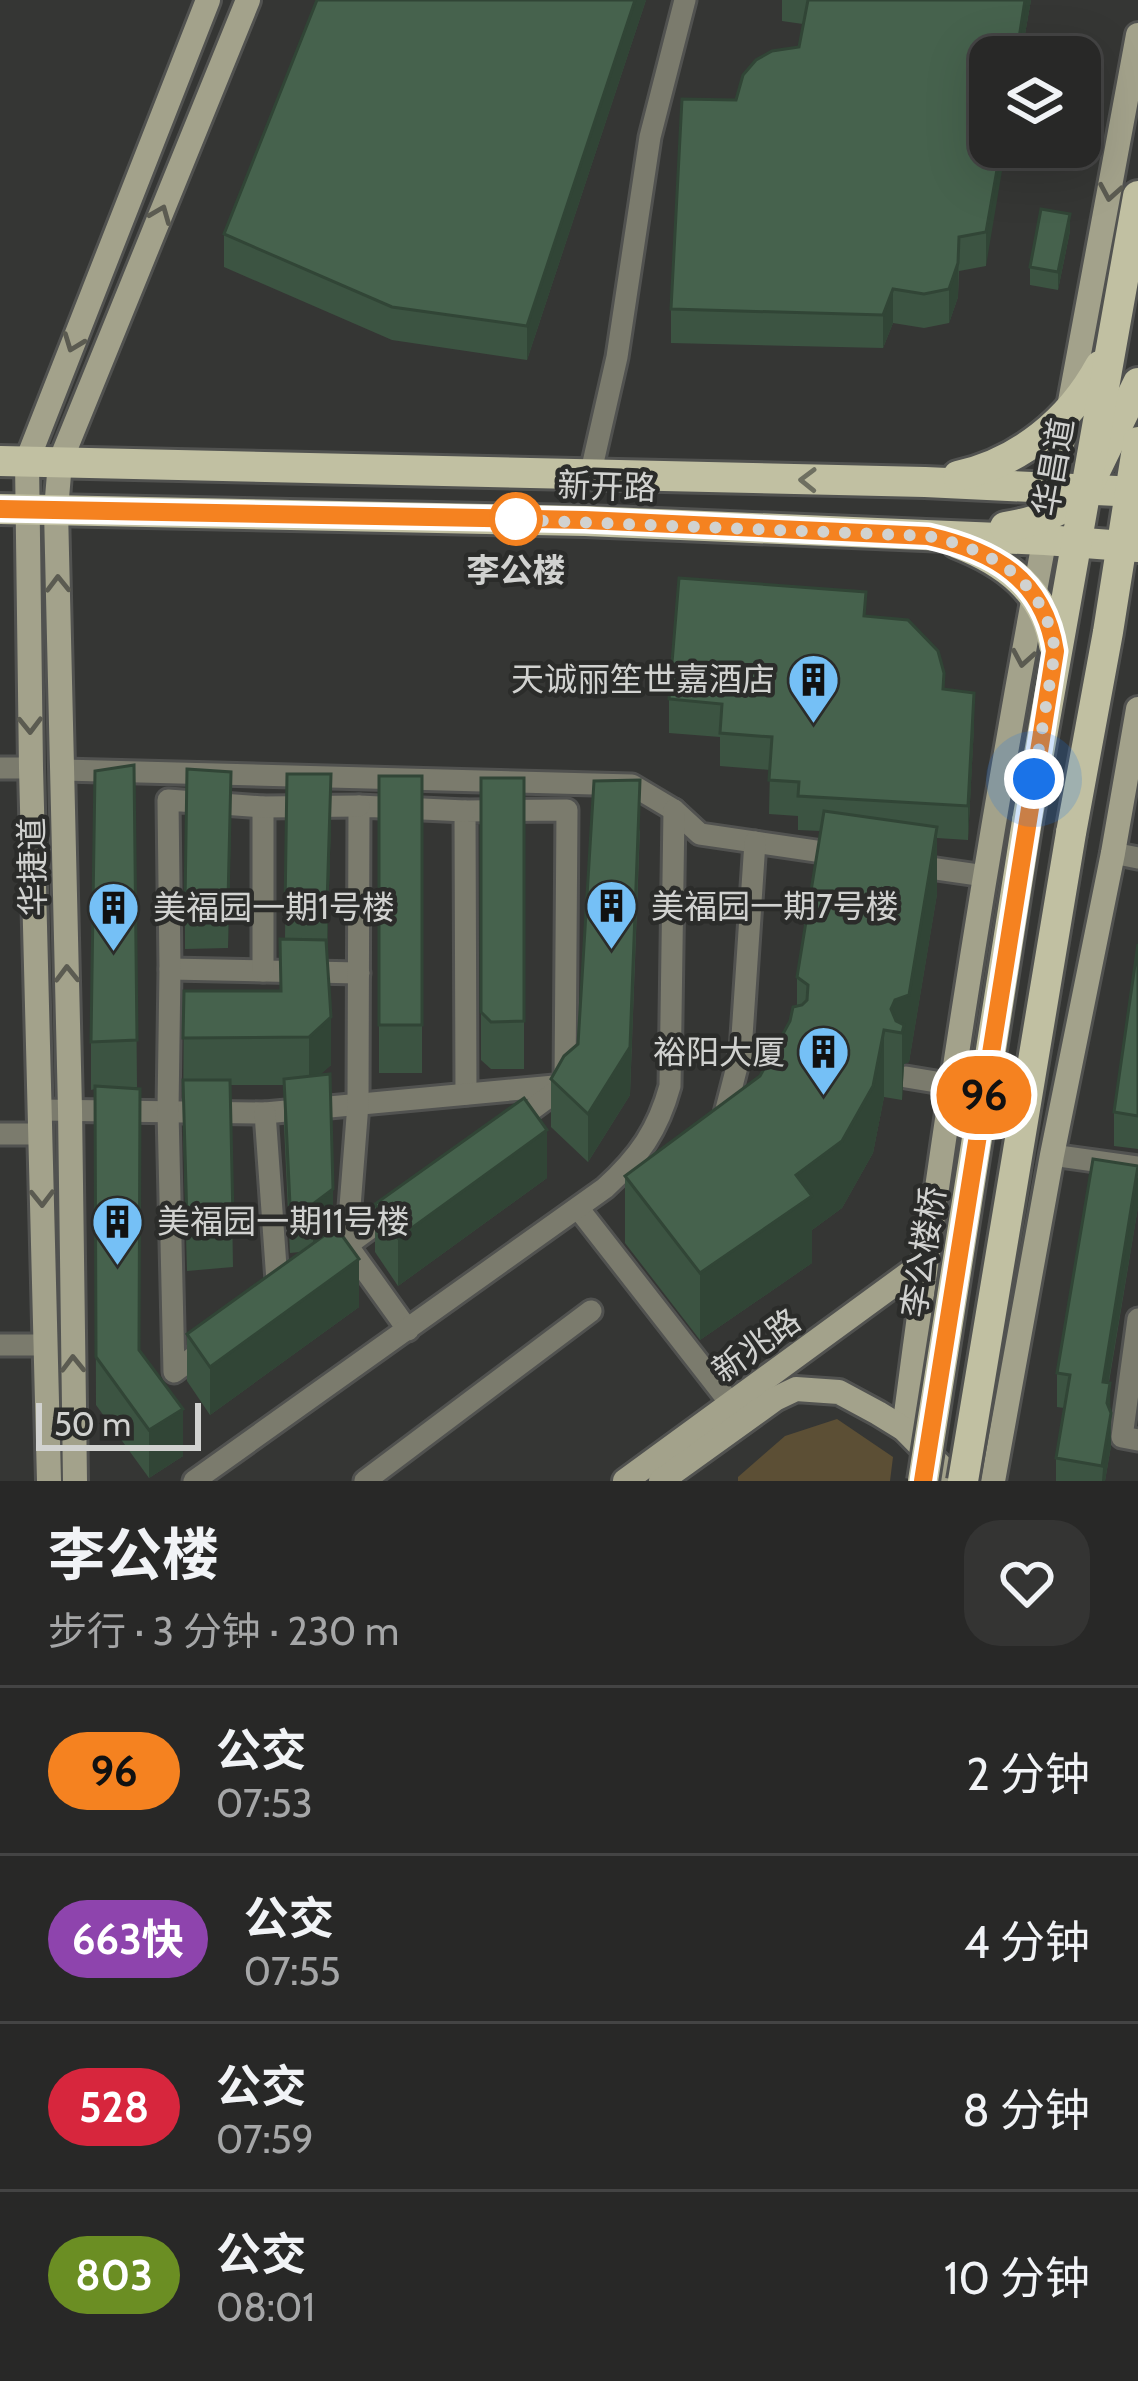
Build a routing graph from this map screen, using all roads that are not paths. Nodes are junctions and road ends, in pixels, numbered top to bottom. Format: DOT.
graph roads {
  1 [pos="208,0"];
  2 [pos="248,0"];
  3 [pos="686,0"];
  4 [pos="1138,35"];
  5 [pos="1138,196"];
  6 [pos="1111,344"];
  7 [pos="1138,383"];
  8 [pos="1071,409"];
  9 [pos="1138,442"];
  10 [pos="14,461"];
  11 [pos="60,462"];
  12 [pos="590,476"];
  13 [pos="925,482"];
  14 [pos="1134,492"];
  15 [pos="27,510"];
  16 [pos="1059,525"];
  17 [pos="928,536"];
  18 [pos="1131,550"];
  19 [pos="1092,592"];
  20 [pos="1034,594"];
  21 [pos="1138,599"];
  22 [pos="1055,651"];
  23 [pos="1103,658"];
  24 [pos="1138,709"];
  25 [pos="0,768"];
  26 [pos="31,768"];
  27 [pos="62,770"];
  28 [pos="359,806"];
  29 [pos="263,807"];
  30 [pos="674,810"];
  31 [pos="465,811"];
  32 [pos="1027,821"];
  33 [pos="754,842"];
  34 [pos="1125,856"];
  35 [pos="985,876"];
  36 [pos="170,969"];
  37 [pos="262,971"];
  38 [pos="359,974"];
  39 [pos="741,1051"];
  40 [pos="795,1059"];
  41 [pos="906,1077"];
  42 [pos="565,1085"];
  43 [pos="954,1085"];
  44 [pos="466,1094"];
  45 [pos="358,1105"];
  46 [pos="70,1109"];
  47 [pos="168,1111"];
  48 [pos="265,1113"];
  49 [pos="40,1122"];
  50 [pos="0,1134"];
  51 [pos="492,1138"];
  52 [pos="707,1145"];
  53 [pos="1052,1155"];
  54 [pos="1138,1167"];
  55 [pos="419,1192"];
  56 [pos="578,1208"];
  57 [pos="346,1245"];
  58 [pos="926,1261"];
  59 [pos="1029,1282"];
  60 [pos="591,1311"];
  61 [pos="1138,1318"];
  62 [pos="408,1330"];
  63 [pos="226,1334"];
  64 [pos="46,1345"];
  65 [pos="0,1346"];
  66 [pos="731,1404"];
  67 [pos="904,1429"];
  68 [pos="1138,1440"];
  69 [pos="368,1480"];
  70 [pos="49,1481"];
  71 [pos="75,1481"];
  72 [pos="194,1481"];
  73 [pos="625,1481"];
  74 [pos="661,1481"];
  75 [pos="923,1481"];
  76 [pos="959,1481"];
  77 [pos="993,1481"];
  1 -- 10 [label="street, 华捷道, one-way"];
  11 -- 2 [label="street, 华捷道, one-way"];
  3 -- 12 [label="street"];
  4 -- 8 [label="street, one-way"];
  5 -- 6 [label="main road, 华昌道"];
  6 -- 8 [label="main road"];
  6 -- 16 [label="main road, 华昌道"];
  7 -- 16 [label="main road"];
  8 -- 13 [label="main road"];
  8 -- 16 [label="street"];
  9 -- 14 [label="main road"];
  10 -- 11 [label="main road, 新开路"];
  10 -- 15 [label="street, 华捷道"];
  11 -- 12 [label="main road, 新开路"];
  11 -- 15 [label="street, 华捷道"];
  13 -- 12 [label="main road, 新开路, one-way"];
  13 -- 16 [label="main road"];
  14 -- 16 [label="main road, 新开路"];
  14 -- 18 [label="main road"];
  15 -- 17 [label="main road, 新开路"];
  15 -- 26 [label="street, 华捷道, one-way"];
  27 -- 15 [label="street, 华捷道, one-way"];
  16 -- 17 [label="main road, 新开路"];
  16 -- 18 [label="main road, 新开路"];
  16 -- 19 [label="main road"];
  16 -- 20 [label="street"];
  16 -- 22 [label="main road, 华昌道"];
  17 -- 20 [label="main road"];
  18 -- 19 [label="main road"];
  18 -- 23 [label="main road"];
  19 -- 22 [label="main road"];
  19 -- 23 [label="main road"];
  20 -- 22 [label="main road"];
  20 -- 35 [label="street, one-way"];
  21 -- 23 [label="main road"];
  22 -- 32 [label="main road, 华昌道"];
  23 -- 76 [label="main road, bridge"];
  24 -- 34 [label="street"];
  25 -- 26 [label="street"];
  26 -- 49 [label="street, 华捷道"];
  27 -- 30 [label="street"];
  46 -- 27 [label="street, 华捷道, one-way"];
  28 -- 29 [label="street"];
  28 -- 31 [label="street"];
  28 -- 38 [label="street"];
  29 -- 36 [label="street"];
  29 -- 37 [label="street"];
  30 -- 33 [label="street"];
  30 -- 56 [label="street"];
  31 -- 42 [label="street"];
  31 -- 44 [label="street"];
  32 -- 75 [label="main road, 李公楼桥, bridge"];
  33 -- 35 [label="street"];
  33 -- 39 [label="street"];
  34 -- 53 [label="street"];
  35 -- 43 [label="street"];
  36 -- 37 [label="street"];
  36 -- 47 [label="street"];
  37 -- 38 [label="street"];
  38 -- 45 [label="street"];
  39 -- 40 [label="street"];
  39 -- 52 [label="street"];
  41 -- 43 [label="street"];
  42 -- 44 [label="street"];
  42 -- 51 [label="street"];
  43 -- 58 [label="street"];
  44 -- 45 [label="street"];
  45 -- 48 [label="street"];
  45 -- 57 [label="street"];
  46 -- 47 [label="street"];
  46 -- 49 [label="street"];
  71 -- 46 [label="street, 华捷道, one-way"];
  47 -- 48 [label="street"];
  47 -- 63 [label="street"];
  48 -- 57 [label="street"];
  49 -- 50 [label="street"];
  49 -- 64 [label="street, 华捷道, one-way"];
  53 -- 54 [label="street"];
  53 -- 59 [label="street"];
  55 -- 57 [label="street"];
  56 -- 62 [label="street"];
  56 -- 66 [label="street"];
  57 -- 62 [label="street"];
  58 -- 59 [label="street"];
  58 -- 66 [label="street, 新兆路"];
  58 -- 67 [label="street"];
  59 -- 77 [label="street"];
  60 -- 69 [label="street"];
  61 -- 68 [label="street"];
  62 -- 72 [label="street"];
  64 -- 65 [label="street"];
  64 -- 70 [label="street, 华捷道"];
  66 -- 73 [label="street, 新兆路"];
  67 -- 74 [label="street, 新兆路"];
  67 -- 76 [label="street, 新兆路"];
}
